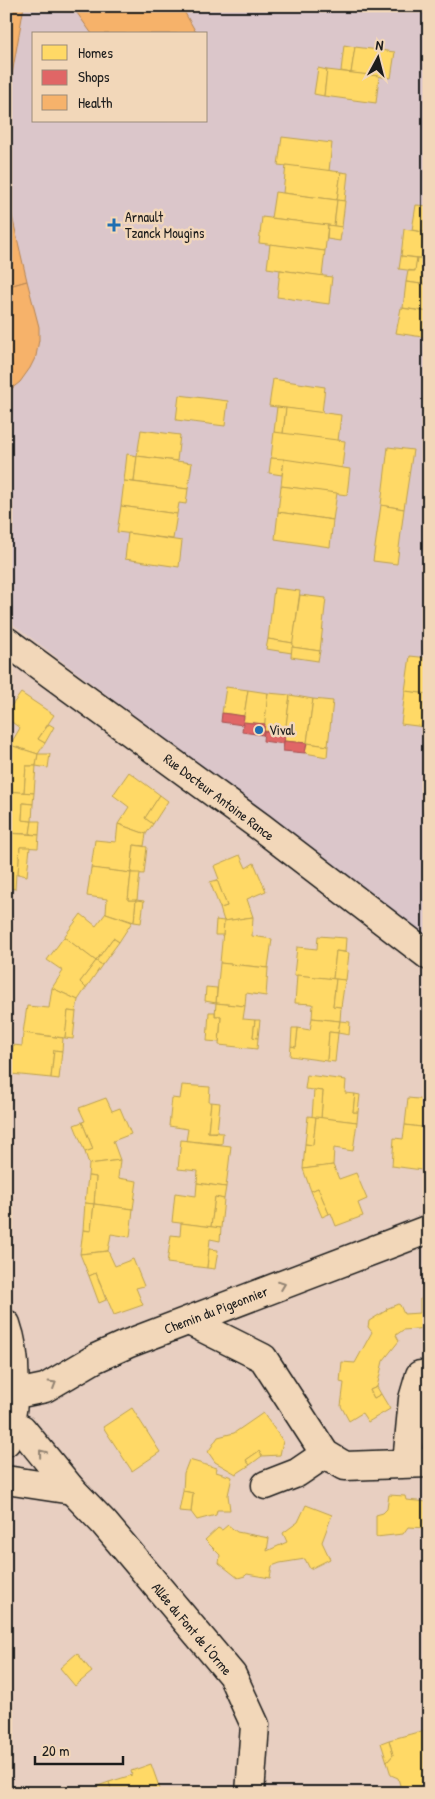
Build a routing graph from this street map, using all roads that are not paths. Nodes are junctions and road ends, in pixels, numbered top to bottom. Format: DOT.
graph roads {
  1 [pos="6,641"];
  2 [pos="429,956"];
  3 [pos="429,1229"];
  4 [pos="189,1320"];
  5 [pos="6,1324"];
  6 [pos="420,1375"];
  7 [pos="10,1390"];
  8 [pos="8,1429"];
  9 [pos="325,1454"];
  10 [pos="418,1463"];
  11 [pos="6,1480"];
  12 [pos="266,1485"];
  13 [pos="72,1490"];
  14 [pos="250,1793"];
  1 -- 2 [label="street, Rue Docteur Antoine Rance"];
  4 -- 3 [label="street, Chemin du Pigeonnier, one-way"];
  7 -- 4 [label="street, Chemin du Pigeonnier, one-way"];
  4 -- 9 [label="street"];
  5 -- 7 [label="street"];
  6 -- 10 [label="street"];
  7 -- 8 [label="street"];
  13 -- 8 [label="street, Allée du Font de l'Orme, one-way"];
  9 -- 10 [label="street"];
  9 -- 12 [label="street"];
  11 -- 13 [label="street"];
  13 -- 14 [label="street, Allée du Font de l'Orme"];
}
